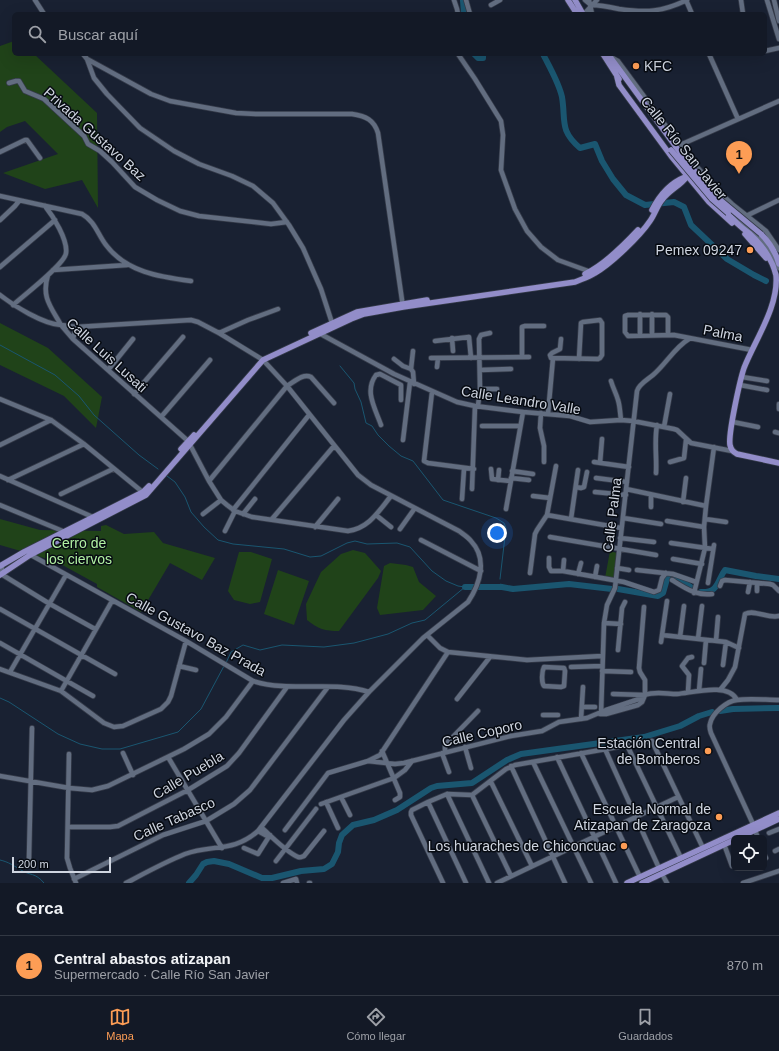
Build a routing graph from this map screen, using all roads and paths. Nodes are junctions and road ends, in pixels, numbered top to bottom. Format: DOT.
graph roads {
  1 [pos="35,0"];
  2 [pos="454,0"];
  3 [pos="466,0"];
  4 [pos="500,0"];
  5 [pos="568,0"];
  6 [pos="574,0"];
  7 [pos="585,0"];
  8 [pos="597,0"];
  9 [pos="687,0"];
  10 [pos="741,0"];
  11 [pos="767,0"];
  12 [pos="774,0"];
  13 [pos="590,3"];
  14 [pos="491,5"];
  15 [pos="43,12"];
  16 [pos="458,12"];
  17 [pos="469,12"];
  18 [pos="576,12"];
  19 [pos="583,12"];
  20 [pos="585,12"];
  21 [pos="691,12"];
  22 [pos="742,12"];
  23 [pos="779,21"];
  24 [pos="779,39"];
  25 [pos="779,48"];
  26 [pos="767,51"];
  27 [pos="459,56"];
  28 [pos="606,56"];
  29 [pos="607,56"];
  30 [pos="710,56"];
  31 [pos="87,58"];
  32 [pos="9,83"];
  33 [pos="779,101"];
  34 [pos="738,119"];
  35 [pos="676,149"];
  36 [pos="0,152"];
  37 [pos="40,158"];
  38 [pos="691,160"];
  39 [pos="677,163"];
  40 [pos="687,176"];
  41 [pos="707,179"];
  42 [pos="679,180"];
  43 [pos="718,192"];
  44 [pos="0,196"];
  45 [pos="779,200"];
  46 [pos="19,201"];
  47 [pos="709,202"];
  48 [pos="657,205"];
  49 [pos="45,206"];
  50 [pos="728,213"];
  51 [pos="746,216"];
  52 [pos="0,220"];
  53 [pos="55,220"];
  54 [pos="287,222"];
  55 [pos="763,233"];
  56 [pos="766,240"];
  57 [pos="774,242"];
  58 [pos="779,250"];
  59 [pos="778,258"];
  60 [pos="127,264"];
  61 [pos="771,264"];
  62 [pos="779,264"];
  63 [pos="0,267"];
  64 [pos="779,268"];
  65 [pos="53,270"];
  66 [pos="592,272"];
  67 [pos="48,275"];
  68 [pos="191,281"];
  69 [pos="0,295"];
  70 [pos="779,302"];
  71 [pos="13,305"];
  72 [pos="402,305"];
  73 [pos="772,306"];
  74 [pos="278,309"];
  75 [pos="640,314"];
  76 [pos="652,314"];
  77 [pos="61,325"];
  78 [pos="332,325"];
  79 [pos="544,326"];
  80 [pos="76,327"];
  81 [pos="318,332"];
  82 [pos="219,333"];
  83 [pos="490,333"];
  84 [pos="652,335"];
  85 [pos="668,335"];
  86 [pos="640,336"];
  87 [pos="183,337"];
  88 [pos="452,338"];
  89 [pos="73,339"];
  90 [pos="133,339"];
  91 [pos="561,339"];
  92 [pos="690,339"];
  93 [pos="435,341"];
  94 [pos="752,350"];
  95 [pos="413,351"];
  96 [pos="453,351"];
  97 [pos="522,357"];
  98 [pos="529,357"];
  99 [pos="261,358"];
  100 [pos="431,358"];
  101 [pos="438,358"];
  102 [pos="471,358"];
  103 [pos="479,358"];
  104 [pos="394,359"];
  105 [pos="579,359"];
  106 [pos="210,360"];
  107 [pos="553,360"];
  108 [pos="437,367"];
  109 [pos="411,369"];
  110 [pos="511,369"];
  111 [pos="108,370"];
  112 [pos="480,370"];
  113 [pos="394,374"];
  114 [pos="742,377"];
  115 [pos="392,380"];
  116 [pos="611,381"];
  117 [pos="767,381"];
  118 [pos="412,383"];
  119 [pos="740,385"];
  120 [pos="287,386"];
  121 [pos="480,388"];
  122 [pos="497,388"];
  123 [pos="767,390"];
  124 [pos="432,392"];
  125 [pos="134,394"];
  126 [pos="670,394"];
  127 [pos="0,399"];
  128 [pos="401,400"];
  129 [pos="334,403"];
  130 [pos="779,404"];
  131 [pos="477,406"];
  132 [pos="779,409"];
  133 [pos="523,412"];
  134 [pos="541,413"];
  135 [pos="548,414"];
  136 [pos="309,415"];
  137 [pos="161,417"];
  138 [pos="51,420"];
  139 [pos="621,420"];
  140 [pos="633,421"];
  141 [pos="733,422"];
  142 [pos="381,425"];
  143 [pos="482,426"];
  144 [pos="520,426"];
  145 [pos="657,426"];
  146 [pos="758,426"];
  147 [pos="664,427"];
  148 [pos="602,439"];
  149 [pos="403,440"];
  150 [pos="686,440"];
  151 [pos="189,443"];
  152 [pos="84,444"];
  153 [pos="0,445"];
  154 [pos="334,446"];
  155 [pos="714,447"];
  156 [pos="732,451"];
  157 [pos="544,462"];
  158 [pos="594,462"];
  159 [pos="670,462"];
  160 [pos="600,463"];
  161 [pos="779,463"];
  162 [pos="556,466"];
  163 [pos="629,467"];
  164 [pos="113,469"];
  165 [pos="464,469"];
  166 [pos="474,469"];
  167 [pos="492,469"];
  168 [pos="499,470"];
  169 [pos="578,470"];
  170 [pos="512,471"];
  171 [pos="587,472"];
  172 [pos="656,473"];
  173 [pos="533,474"];
  174 [pos="0,476"];
  175 [pos="596,478"];
  176 [pos="686,478"];
  177 [pos="8,480"];
  178 [pos="498,480"];
  179 [pos="510,480"];
  180 [pos="529,480"];
  181 [pos="209,481"];
  182 [pos="627,482"];
  183 [pos="576,487"];
  184 [pos="472,489"];
  185 [pos="626,489"];
  186 [pos="595,492"];
  187 [pos="145,493"];
  188 [pos="61,494"];
  189 [pos="626,495"];
  190 [pos="651,495"];
  191 [pos="391,496"];
  192 [pos="533,496"];
  193 [pos="550,498"];
  194 [pos="255,499"];
  195 [pos="338,499"];
  196 [pos="462,499"];
  197 [pos="221,500"];
  198 [pos="683,502"];
  199 [pos="0,505"];
  200 [pos="706,506"];
  201 [pos="415,508"];
  202 [pos="651,508"];
  203 [pos="506,509"];
  204 [pos="234,510"];
  205 [pos="203,514"];
  206 [pos="243,514"];
  207 [pos="376,515"];
  208 [pos="547,515"];
  209 [pos="96,518"];
  210 [pos="623,518"];
  211 [pos="272,519"];
  212 [pos="705,519"];
  213 [pos="571,520"];
  214 [pos="667,521"];
  215 [pos="726,522"];
  216 [pos="661,524"];
  217 [pos="315,527"];
  218 [pos="391,527"];
  219 [pos="704,527"];
  220 [pos="621,528"];
  221 [pos="400,529"];
  222 [pos="225,531"];
  223 [pos="63,532"];
  224 [pos="70,534"];
  225 [pos="550,537"];
  226 [pos="620,538"];
  227 [pos="421,540"];
  228 [pos="654,542"];
  229 [pos="671,543"];
  230 [pos="705,548"];
  231 [pos="619,550"];
  232 [pos="24,552"];
  233 [pos="30,555"];
  234 [pos="656,555"];
  235 [pos="549,558"];
  236 [pos="673,559"];
  237 [pos="564,560"];
  238 [pos="581,563"];
  239 [pos="702,564"];
  240 [pos="0,566"];
  241 [pos="597,566"];
  242 [pos="617,568"];
  243 [pos="629,570"];
  244 [pos="637,570"];
  245 [pos="481,571"];
  246 [pos="563,571"];
  247 [pos="530,573"];
  248 [pos="666,573"];
  249 [pos="1,574"];
  250 [pos="578,574"];
  251 [pos="66,575"];
  252 [pos="595,577"];
  253 [pos="616,580"];
  254 [pos="672,580"];
  255 [pos="696,582"];
  256 [pos="750,582"];
  257 [pos="708,583"];
  258 [pos="757,583"];
  259 [pos="720,586"];
  260 [pos="757,591"];
  261 [pos="779,591"];
  262 [pos="694,592"];
  263 [pos="748,592"];
  264 [pos="712,594"];
  265 [pos="112,601"];
  266 [pos="625,602"];
  267 [pos="667,602"];
  268 [pos="50,604"];
  269 [pos="684,606"];
  270 [pos="702,606"];
  271 [pos="644,607"];
  272 [pos="0,609"];
  273 [pos="779,616"];
  274 [pos="718,617"];
  275 [pos="604,623"];
  276 [pos="620,624"];
  277 [pos="36,629"];
  278 [pos="95,629"];
  279 [pos="427,635"];
  280 [pos="662,635"];
  281 [pos="680,637"];
  282 [pos="698,639"];
  283 [pos="706,640"];
  284 [pos="186,641"];
  285 [pos="716,641"];
  286 [pos="661,642"];
  287 [pos="726,642"];
  288 [pos="0,643"];
  289 [pos="739,648"];
  290 [pos="618,650"];
  291 [pos="448,652"];
  292 [pos="21,654"];
  293 [pos="81,655"];
  294 [pos="602,656"];
  295 [pos="490,657"];
  296 [pos="692,657"];
  297 [pos="550,659"];
  298 [pos="704,663"];
  299 [pos="723,664"];
  300 [pos="179,666"];
  301 [pos="550,667"];
  302 [pos="572,667"];
  303 [pos="0,669"];
  304 [pos="602,669"];
  305 [pos="701,669"];
  306 [pos="196,670"];
  307 [pos="10,672"];
  308 [pos="631,672"];
  309 [pos="115,674"];
  310 [pos="66,681"];
  311 [pos="252,681"];
  312 [pos="287,687"];
  313 [pos="328,687"];
  314 [pos="583,687"];
  315 [pos="720,690"];
  316 [pos="61,691"];
  317 [pos="699,691"];
  318 [pos="369,692"];
  319 [pos="688,692"];
  320 [pos="614,694"];
  321 [pos="93,696"];
  322 [pos="644,696"];
  323 [pos="457,699"];
  324 [pos="737,700"];
  325 [pos="779,700"];
  326 [pos="582,707"];
  327 [pos="595,707"];
  328 [pos="478,711"];
  329 [pos="600,713"];
  330 [pos="543,715"];
  331 [pos="552,715"];
  332 [pos="558,715"];
  333 [pos="581,719"];
  334 [pos="554,726"];
  335 [pos="32,728"];
  336 [pos="627,745"];
  337 [pos="465,747"];
  338 [pos="605,749"];
  339 [pos="382,751"];
  340 [pos="122,753"];
  341 [pos="444,753"];
  342 [pos="582,753"];
  343 [pos="69,754"];
  344 [pos="168,757"];
  345 [pos="557,757"];
  346 [pos="368,761"];
  347 [pos="412,762"];
  348 [pos="533,762"];
  349 [pos="387,763"];
  350 [pos="511,766"];
  351 [pos="471,768"];
  352 [pos="449,772"];
  353 [pos="133,775"];
  354 [pos="0,776"];
  355 [pos="394,778"];
  356 [pos="31,781"];
  357 [pos="491,782"];
  358 [pos="69,788"];
  359 [pos="188,790"];
  360 [pos="447,794"];
  361 [pos="472,795"];
  362 [pos="341,797"];
  363 [pos="678,797"];
  364 [pos="395,800"];
  365 [pos="326,802"];
  366 [pos="428,802"];
  367 [pos="321,804"];
  368 [pos="657,808"];
  369 [pos="316,809"];
  370 [pos="779,813"];
  371 [pos="350,815"];
  372 [pos="636,817"];
  373 [pos="779,820"];
  374 [pos="206,821"];
  375 [pos="68,827"];
  376 [pos="616,827"];
  377 [pos="754,827"];
  378 [pos="338,828"];
  379 [pos="259,829"];
  380 [pos="779,829"];
  381 [pos="285,830"];
  382 [pos="324,831"];
  383 [pos="769,832"];
  384 [pos="742,835"];
  385 [pos="757,835"];
  386 [pos="270,837"];
  387 [pos="594,837"];
  388 [pos="731,841"];
  389 [pos="724,844"];
  390 [pos="574,847"];
  391 [pos="222,848"];
  392 [pos="244,848"];
  393 [pos="286,848"];
  394 [pos="704,850"];
  395 [pos="552,857"];
  396 [pos="29,858"];
  397 [pos="681,858"];
  398 [pos="276,861"];
  399 [pos="731,863"];
  400 [pos="532,866"];
  401 [pos="659,868"];
  402 [pos="779,871"];
  403 [pos="662,874"];
  404 [pos="511,876"];
  405 [pos="641,880"];
  406 [pos="75,881"];
  407 [pos="750,882"];
  408 [pos="126,883"];
  409 [pos="283,883"];
  410 [pos="297,883"];
  411 [pos="443,883"];
  412 [pos="466,883"];
  413 [pos="489,883"];
  414 [pos="497,883"];
  415 [pos="565,883"];
  416 [pos="591,883"];
  417 [pos="616,883"];
  418 [pos="627,883"];
  419 [pos="667,883"];
  420 [pos="743,883"];
  1 -- 15 [label="street"];
  2 -- 16 [label="street"];
  3 -- 17 [label="street"];
  4 -- 14 [label="street"];
  5 -- 18 [label="main road"];
  6 -- 19 [label="main road"];
  7 -- 13 [label="street"];
  8 -- 13 [label="street"];
  9 -- 13 [label="street"];
  9 -- 21 [label="street"];
  10 -- 22 [label="street"];
  11 -- 24 [label="street"];
  12 -- 23 [label="street"];
  13 -- 20 [label="street"];
  25 -- 26 [label="street"];
  27 -- 66 [label="street"];
  28 -- 35 [label="main road"];
  29 -- 35 [label="main road"];
  30 -- 34 [label="street"];
  31 -- 54 [label="street"];
  31 -- 72 [label="street"];
  32 -- 54 [label="street, Privada Gustavo Baz"];
  33 -- 34 [label="street"];
  34 -- 35 [label="street"];
  35 -- 38 [label="street, Calle Río San Javier"];
  35 -- 39 [label="main road, Calle Río San Javier"];
  35 -- 50 [label="main road, bridge"];
  35 -- 55 [label="main road, bridge"];
  36 -- 37 [label="street"];
  38 -- 40 [label="main road"];
  38 -- 41 [label="street, Calle Río San Javier"];
  39 -- 40 [label="main road, Calle Río San Javier"];
  39 -- 42 [label="main road"];
  40 -- 41 [label="main road"];
  40 -- 42 [label="main road"];
  40 -- 47 [label="main road, Calle Río San Javier"];
  40 -- 48 [label="main road"];
  41 -- 43 [label="street, Calle Río San Javier"];
  42 -- 48 [label="main road"];
  43 -- 47 [label="main road"];
  43 -- 51 [label="street, Calle Río San Javier"];
  44 -- 46 [label="street"];
  45 -- 51 [label="street"];
  46 -- 49 [label="street"];
  46 -- 52 [label="street"];
  47 -- 61 [label="main road, Calle Río San Javier"];
  48 -- 66 [label="main road"];
  49 -- 53 [label="street"];
  49 -- 60 [label="street"];
  50 -- 61 [label="main road"];
  50 -- 64 [label="street"];
  51 -- 55 [label="street, Calle Río San Javier"];
  53 -- 63 [label="street"];
  53 -- 65 [label="street"];
  54 -- 78 [label="street"];
  55 -- 56 [label="main road"];
  55 -- 57 [label="street, Calle Río San Javier"];
  56 -- 57 [label="main road"];
  56 -- 59 [label="main road"];
  57 -- 58 [label="street, Calle Río San Javier"];
  59 -- 62 [label="main road"];
  60 -- 65 [label="street"];
  60 -- 68 [label="street"];
  61 -- 73 [label="main road"];
  65 -- 67 [label="street"];
  66 -- 72 [label="main road"];
  67 -- 71 [label="street"];
  67 -- 77 [label="street"];
  69 -- 71 [label="street, Calle Luis Lusati"];
  70 -- 73 [label="main road"];
  71 -- 77 [label="street, Calle Luis Lusati"];
  72 -- 78 [label="main road"];
  73 -- 94 [label="main road"];
  74 -- 82 [label="street"];
  75 -- 76 [label="street"];
  75 -- 86 [label="street"];
  75 -- 86 [label="street"];
  76 -- 84 [label="street"];
  76 -- 85 [label="street"];
  77 -- 80 [label="street"];
  77 -- 89 [label="street, Calle Luis Lusati"];
  78 -- 81 [label="main road"];
  79 -- 97 [label="street"];
  80 -- 82 [label="street"];
  80 -- 89 [label="street"];
  81 -- 99 [label="main road"];
  81 -- 113 [label="street, Calle Leandro Valle"];
  82 -- 99 [label="street"];
  83 -- 103 [label="street"];
  84 -- 85 [label="street, Palma"];
  84 -- 86 [label="street, Palma"];
  85 -- 92 [label="street, Palma"];
  87 -- 125 [label="street"];
  88 -- 93 [label="street"];
  88 -- 96 [label="street"];
  88 -- 102 [label="street"];
  89 -- 111 [label="street, Calle Luis Lusati"];
  90 -- 111 [label="street"];
  91 -- 107 [label="street"];
  92 -- 94 [label="street, Palma"];
  92 -- 140 [label="street, Calle Palma"];
  94 -- 114 [label="main road"];
  95 -- 109 [label="street"];
  97 -- 98 [label="street"];
  97 -- 103 [label="street"];
  99 -- 120 [label="street"];
  99 -- 151 [label="main road"];
  100 -- 101 [label="street"];
  101 -- 102 [label="street"];
  101 -- 108 [label="street"];
  102 -- 103 [label="street"];
  103 -- 112 [label="street"];
  104 -- 109 [label="street"];
  105 -- 105 [label="street"];
  105 -- 107 [label="street"];
  106 -- 137 [label="street"];
  107 -- 135 [label="street"];
  109 -- 118 [label="street"];
  110 -- 112 [label="street"];
  111 -- 125 [label="street, Calle Luis Lusati"];
  112 -- 121 [label="street"];
  113 -- 115 [label="street"];
  113 -- 118 [label="street, Calle Leandro Valle"];
  114 -- 117 [label="street"];
  114 -- 119 [label="main road"];
  115 -- 128 [label="street"];
  115 -- 142 [label="street"];
  116 -- 139 [label="street"];
  118 -- 124 [label="street, Calle Leandro Valle"];
  118 -- 149 [label="street"];
  119 -- 123 [label="street"];
  119 -- 141 [label="main road"];
  120 -- 129 [label="street"];
  120 -- 136 [label="street"];
  120 -- 181 [label="street"];
  121 -- 122 [label="street"];
  121 -- 131 [label="street"];
  124 -- 131 [label="street, Calle Leandro Valle"];
  124 -- 165 [label="street"];
  125 -- 137 [label="street, Calle Luis Lusati"];
  126 -- 147 [label="street"];
  127 -- 138 [label="street"];
  130 -- 132 [label="street"];
  131 -- 133 [label="street, Calle Leandro Valle"];
  131 -- 166 [label="street"];
  133 -- 134 [label="street, Calle Leandro Valle"];
  133 -- 144 [label="street"];
  134 -- 135 [label="street, Calle Leandro Valle"];
  134 -- 157 [label="street"];
  135 -- 139 [label="street, Calle Leandro Valle"];
  136 -- 154 [label="street"];
  136 -- 204 [label="street"];
  137 -- 151 [label="street, Calle Luis Lusati"];
  138 -- 152 [label="street"];
  138 -- 153 [label="street"];
  139 -- 140 [label="street, Calle Leandro Valle"];
  140 -- 145 [label="street, Calle Leandro Valle"];
  140 -- 163 [label="street, Calle Palma"];
  141 -- 146 [label="street"];
  141 -- 156 [label="main road"];
  143 -- 144 [label="street"];
  144 -- 170 [label="street"];
  145 -- 147 [label="street, Calle Leandro Valle"];
  145 -- 172 [label="street"];
  147 -- 150 [label="street, Calle Leandro Valle"];
  148 -- 160 [label="street"];
  150 -- 155 [label="street, Calle Leandro Valle"];
  150 -- 159 [label="street"];
  151 -- 181 [label="street"];
  151 -- 187 [label="main road"];
  152 -- 164 [label="street"];
  152 -- 177 [label="street"];
  154 -- 191 [label="street"];
  154 -- 211 [label="street"];
  155 -- 156 [label="street, Calle Leandro Valle"];
  155 -- 200 [label="street"];
  156 -- 161 [label="main road"];
  158 -- 160 [label="street"];
  160 -- 163 [label="street"];
  162 -- 193 [label="street"];
  163 -- 182 [label="street, Calle Palma"];
  164 -- 187 [label="street"];
  164 -- 188 [label="street"];
  165 -- 166 [label="street"];
  165 -- 196 [label="street"];
  166 -- 184 [label="street"];
  167 -- 178 [label="street"];
  168 -- 178 [label="street"];
  169 -- 183 [label="street"];
  170 -- 173 [label="street"];
  170 -- 179 [label="street"];
  171 -- 183 [label="street"];
  174 -- 177 [label="street"];
  175 -- 182 [label="street"];
  176 -- 198 [label="street"];
  177 -- 209 [label="street"];
  178 -- 179 [label="street"];
  179 -- 180 [label="street"];
  179 -- 203 [label="street"];
  181 -- 197 [label="street"];
  182 -- 185 [label="street, Calle Palma"];
  183 -- 213 [label="street"];
  185 -- 189 [label="street, Calle Palma"];
  185 -- 190 [label="street"];
  186 -- 189 [label="street"];
  187 -- 209 [label="main road"];
  189 -- 210 [label="street, Calle Palma"];
  190 -- 198 [label="street"];
  190 -- 202 [label="street"];
  191 -- 201 [label="street"];
  191 -- 207 [label="street"];
  192 -- 193 [label="street"];
  193 -- 208 [label="street"];
  194 -- 206 [label="street"];
  195 -- 217 [label="street"];
  197 -- 204 [label="street"];
  197 -- 205 [label="street"];
  198 -- 200 [label="street"];
  199 -- 223 [label="street"];
  200 -- 212 [label="street"];
  201 -- 221 [label="street"];
  201 -- 245 [label="street"];
  204 -- 206 [label="street"];
  204 -- 222 [label="street"];
  206 -- 211 [label="street"];
  207 -- 217 [label="street"];
  207 -- 218 [label="street"];
  208 -- 213 [label="street"];
  208 -- 247 [label="street"];
  209 -- 223 [label="main road"];
  209 -- 224 [label="main road"];
  210 -- 216 [label="street"];
  210 -- 220 [label="street, Calle Palma"];
  211 -- 217 [label="street"];
  212 -- 215 [label="street"];
  212 -- 219 [label="street"];
  213 -- 220 [label="street"];
  214 -- 219 [label="street"];
  219 -- 230 [label="street"];
  220 -- 226 [label="street, Calle Palma"];
  223 -- 224 [label="street"];
  223 -- 232 [label="main road"];
  224 -- 233 [label="main road"];
  225 -- 231 [label="street"];
  226 -- 228 [label="street"];
  226 -- 231 [label="street, Calle Palma"];
  227 -- 245 [label="street"];
  229 -- 230 [label="street"];
  230 -- 239 [label="street"];
  230 -- 257 [label="street"];
  231 -- 234 [label="street"];
  231 -- 242 [label="street, Calle Palma"];
  232 -- 233 [label="street, Calle Gustavo Baz Prada"];
  232 -- 240 [label="main road"];
  233 -- 249 [label="main road"];
  233 -- 251 [label="street, Calle Gustavo Baz Prada"];
  235 -- 246 [label="street"];
  236 -- 239 [label="street"];
  237 -- 246 [label="street"];
  238 -- 250 [label="street"];
  239 -- 255 [label="street"];
  240 -- 249 [label="street"];
  241 -- 252 [label="street"];
  242 -- 243 [label="street"];
  242 -- 253 [label="street, Calle Palma"];
  244 -- 248 [label="street"];
  245 -- 279 [label="street"];
  246 -- 250 [label="street"];
  248 -- 253 [label="street"];
  248 -- 255 [label="street"];
  249 -- 268 [label="street"];
  250 -- 252 [label="street"];
  251 -- 265 [label="street, Calle Gustavo Baz Prada"];
  251 -- 268 [label="street"];
  252 -- 253 [label="street"];
  253 -- 275 [label="street, Calle Palma"];
  254 -- 262 [label="street"];
  255 -- 262 [label="street"];
  256 -- 258 [label="street"];
  256 -- 259 [label="street"];
  256 -- 263 [label="street"];
  258 -- 260 [label="street"];
  258 -- 261 [label="street"];
  262 -- 264 [label="street"];
  265 -- 278 [label="street"];
  265 -- 284 [label="street, Calle Gustavo Baz Prada"];
  266 -- 276 [label="street"];
  267 -- 280 [label="street"];
  268 -- 277 [label="street"];
  268 -- 278 [label="street"];
  269 -- 281 [label="street"];
  270 -- 282 [label="street"];
  271 -- 322 [label="street"];
  272 -- 277 [label="street"];
  273 -- 289 [label="street"];
  274 -- 285 [label="street"];
  275 -- 276 [label="street"];
  275 -- 294 [label="street, Calle Palma"];
  276 -- 290 [label="street"];
  277 -- 292 [label="street"];
  277 -- 293 [label="street"];
  278 -- 293 [label="street"];
  279 -- 291 [label="street"];
  279 -- 318 [label="street"];
  280 -- 281 [label="street"];
  280 -- 286 [label="street"];
  281 -- 282 [label="street"];
  282 -- 283 [label="street"];
  283 -- 285 [label="street"];
  283 -- 298 [label="street"];
  284 -- 300 [label="street"];
  284 -- 311 [label="street, Calle Gustavo Baz Prada"];
  285 -- 287 [label="street"];
  287 -- 289 [label="street"];
  287 -- 299 [label="street"];
  288 -- 292 [label="street"];
  289 -- 315 [label="street"];
  291 -- 295 [label="street"];
  291 -- 339 [label="street"];
  292 -- 307 [label="street"];
  292 -- 310 [label="street"];
  293 -- 309 [label="street"];
  293 -- 310 [label="street"];
  294 -- 297 [label="street"];
  294 -- 304 [label="street, Calle Palma"];
  295 -- 297 [label="street"];
  295 -- 323 [label="street"];
  296 -- 319 [label="street"];
  297 -- 301 [label="street"];
  300 -- 306 [label="street"];
  300 -- 316 [label="street"];
  301 -- 301 [label="street"];
  302 -- 304 [label="street"];
  303 -- 307 [label="street"];
  304 -- 308 [label="street"];
  304 -- 329 [label="street, Calle Palma"];
  305 -- 317 [label="street"];
  307 -- 316 [label="street"];
  310 -- 316 [label="street"];
  310 -- 321 [label="street"];
  311 -- 312 [label="street, Calle Gustavo Baz Prada"];
  311 -- 344 [label="street"];
  312 -- 313 [label="street, Calle Gustavo Baz Prada"];
  312 -- 359 [label="street, Calle Puebla"];
  313 -- 318 [label="street, Calle Gustavo Baz Prada"];
  313 -- 374 [label="street, Calle Tabasco"];
  314 -- 326 [label="street"];
  315 -- 317 [label="street"];
  315 -- 324 [label="street"];
  317 -- 319 [label="street"];
  318 -- 379 [label="street"];
  319 -- 322 [label="street"];
  320 -- 322 [label="street"];
  322 -- 329 [label="street, Calle Coporo"];
  324 -- 325 [label="street"];
  324 -- 377 [label="street"];
  326 -- 327 [label="street"];
  326 -- 333 [label="street"];
  328 -- 341 [label="street"];
  329 -- 333 [label="street, Calle Coporo"];
  330 -- 331 [label="street"];
  331 -- 332 [label="street"];
  331 -- 334 [label="street"];
  333 -- 334 [label="street, Calle Coporo"];
  334 -- 337 [label="street, Calle Coporo"];
  335 -- 356 [label="street"];
  336 -- 338 [label="street"];
  336 -- 363 [label="street"];
  336 -- 368 [label="street"];
  337 -- 341 [label="street, Calle Coporo"];
  337 -- 351 [label="street"];
  338 -- 342 [label="street"];
  338 -- 372 [label="street"];
  339 -- 346 [label="street, Calle Coporo"];
  339 -- 349 [label="street"];
  340 -- 353 [label="street"];
  341 -- 347 [label="street, Calle Coporo"];
  341 -- 352 [label="street"];
  342 -- 345 [label="street"];
  342 -- 376 [label="street"];
  343 -- 358 [label="street"];
  344 -- 353 [label="street"];
  344 -- 359 [label="street"];
  345 -- 348 [label="street"];
  345 -- 387 [label="street"];
  346 -- 349 [label="street, Calle Coporo"];
  346 -- 381 [label="street, Calle Coporo"];
  347 -- 349 [label="street, Calle Coporo"];
  347 -- 355 [label="street"];
  348 -- 350 [label="street"];
  348 -- 390 [label="street"];
  349 -- 355 [label="street"];
  350 -- 357 [label="street"];
  350 -- 395 [label="street"];
  353 -- 358 [label="street"];
  354 -- 356 [label="street"];
  355 -- 362 [label="street"];
  355 -- 364 [label="street"];
  356 -- 358 [label="street"];
  356 -- 396 [label="street"];
  357 -- 361 [label="street"];
  357 -- 400 [label="street"];
  358 -- 375 [label="street"];
  359 -- 374 [label="street"];
  359 -- 375 [label="street, Calle Puebla"];
  360 -- 361 [label="street"];
  360 -- 366 [label="street"];
  360 -- 413 [label="street"];
  361 -- 404 [label="street"];
  362 -- 365 [label="street"];
  362 -- 371 [label="street"];
  363 -- 368 [label="street"];
  363 -- 394 [label="street"];
  365 -- 367 [label="street"];
  365 -- 378 [label="street"];
  366 -- 411 [label="street"];
  366 -- 412 [label="street"];
  368 -- 372 [label="street"];
  368 -- 397 [label="street"];
  369 -- 393 [label="street"];
  370 -- 377 [label="main road"];
  372 -- 376 [label="street"];
  372 -- 401 [label="street"];
  373 -- 377 [label="main road"];
  374 -- 391 [label="street"];
  374 -- 406 [label="street, Calle Tabasco"];
  375 -- 406 [label="street"];
  376 -- 387 [label="street"];
  376 -- 405 [label="street"];
  377 -- 384 [label="main road"];
  377 -- 385 [label="street"];
  377 -- 394 [label="main road"];
  379 -- 386 [label="street"];
  379 -- 391 [label="street"];
  380 -- 383 [label="street"];
  382 -- 393 [label="street"];
  386 -- 392 [label="street"];
  386 -- 393 [label="street"];
  387 -- 390 [label="street"];
  387 -- 417 [label="street"];
  388 -- 389 [label="main road"];
  389 -- 394 [label="main road"];
  389 -- 399 [label="street"];
  390 -- 395 [label="street"];
  390 -- 416 [label="street"];
  391 -- 408 [label="street"];
  393 -- 398 [label="street"];
  394 -- 397 [label="main road"];
  394 -- 403 [label="main road"];
  395 -- 400 [label="street"];
  395 -- 415 [label="street"];
  397 -- 401 [label="main road"];
  400 -- 404 [label="street"];
  401 -- 405 [label="main road"];
  402 -- 407 [label="street"];
  403 -- 405 [label="main road"];
  403 -- 419 [label="street"];
  404 -- 414 [label="street"];
  405 -- 418 [label="main road"];
  407 -- 420 [label="street"];
  409 -- 410 [label="street"];
}
